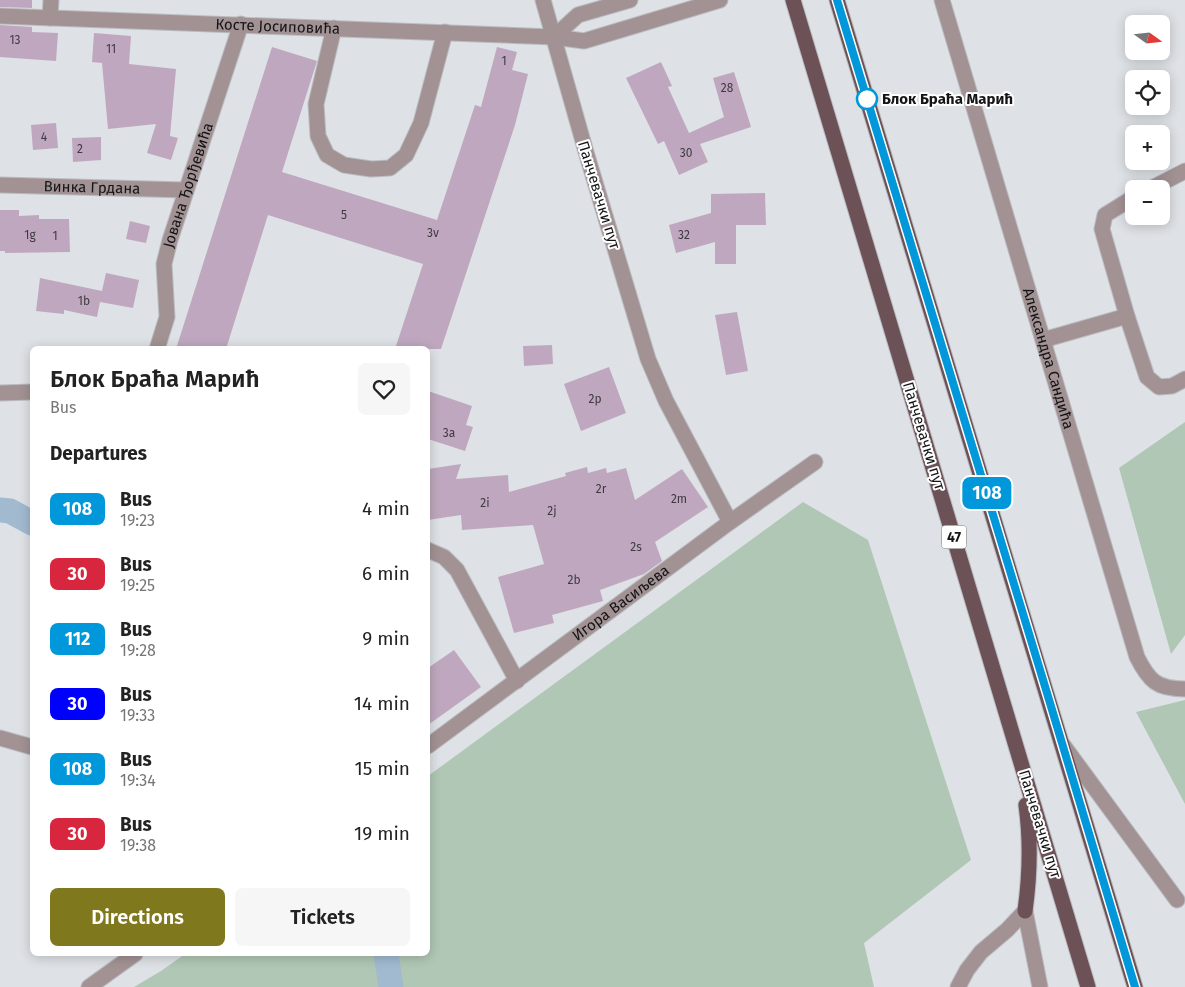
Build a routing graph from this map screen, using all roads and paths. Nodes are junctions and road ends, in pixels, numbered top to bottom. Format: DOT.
graph roads {
  1 [pos="50,0"];
  2 [pos="543,0"];
  3 [pos="630,0"];
  4 [pos="720,0"];
  5 [pos="793,0"];
  6 [pos="837,0"];
  7 [pos="942,0"];
  8 [pos="0,16"];
  9 [pos="50,18"];
  10 [pos="241,24"];
  11 [pos="334,28"];
  12 [pos="445,32"];
  13 [pos="554,37"];
  14 [pos="1185,171"];
  15 [pos="1168,180"];
  16 [pos="0,185"];
  17 [pos="186,190"];
  18 [pos="1125,203"];
  19 [pos="1127,316"];
  20 [pos="1043,340"];
  21 [pos="159,346"];
  22 [pos="1185,379"];
  23 [pos="30,392"];
  24 [pos="0,393"];
  25 [pos="815,462"];
  26 [pos="730,522"];
  27 [pos="430,551"];
  28 [pos="517,681"];
  29 [pos="1185,689"];
  30 [pos="0,738"];
  31 [pos="430,745"];
  32 [pos="30,746"];
  33 [pos="1063,746"];
  34 [pos="1020,756"];
  35 [pos="1177,900"];
  36 [pos="1025,911"];
  37 [pos="132,956"];
  38 [pos="89,987"];
  39 [pos="958,987"];
  40 [pos="1040,987"];
  41 [pos="1088,987"];
  42 [pos="1135,987"];
  1 -- 9 [label="street"];
  2 -- 13 [label="street, Панчевачки пут"];
  3 -- 13 [label="street"];
  4 -- 13 [label="street, Косте Јосиповића"];
  5 -- 34 [label="main road, Панчевачки пут / 47"];
  6 -- 33 [label="main road"];
  7 -- 20 [label="street, Александра Сандића"];
  8 -- 9 [label="street, Косте Јосиповића"];
  9 -- 10 [label="street, Косте Јосиповића"];
  10 -- 11 [label="street, Косте Јосиповића"];
  10 -- 17 [label="street, Јована Ђорђевића"];
  11 -- 12 [label="street, Косте Јосиповића"];
  11 -- 12 [label="street"];
  12 -- 13 [label="street, Косте Јосиповића"];
  13 -- 26 [label="street, Панчевачки пут"];
  14 -- 15 [label="street"];
  16 -- 17 [label="street, Винка Грдана"];
  17 -- 21 [label="street, Јована Ђорђевића"];
  18 -- 19 [label="street"];
  19 -- 20 [label="street"];
  19 -- 22 [label="street"];
  20 -- 29 [label="street, Александра Сандића"];
  23 -- 24 [label="street"];
  25 -- 26 [label="street, Игора Васиљева"];
  26 -- 28 [label="street, Игора Васиљева"];
  27 -- 28 [label="street"];
  28 -- 31 [label="street, Игора Васиљева"];
  30 -- 32 [label="street"];
  33 -- 35 [label="street"];
  33 -- 42 [label="main road"];
  34 -- 36 [label="main road"];
  34 -- 41 [label="main road, Панчевачки пут / 47"];
  36 -- 39 [label="street"];
  36 -- 40 [label="street"];
  37 -- 38 [label="street"];
}
